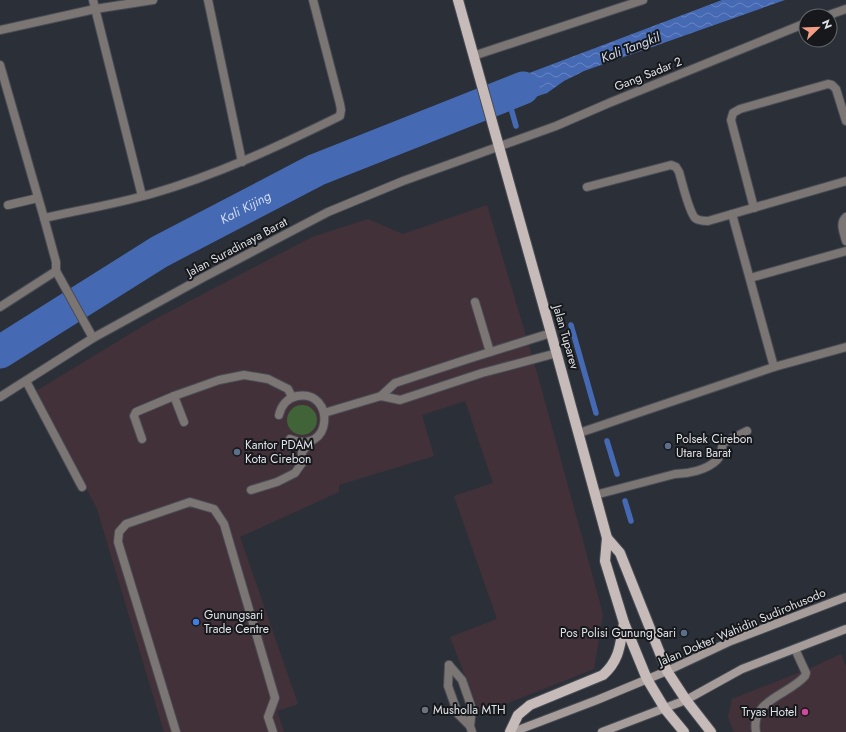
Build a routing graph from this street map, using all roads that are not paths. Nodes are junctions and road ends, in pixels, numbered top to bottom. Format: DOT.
graph roads {
  1 [pos="93,0"];
  2 [pos="153,0"];
  3 [pos="208,0"];
  4 [pos="313,0"];
  5 [pos="458,0"];
  6 [pos="643,0"];
  7 [pos="95,9"];
  8 [pos="798,26"];
  9 [pos="0,30"];
  10 [pos="474,59"];
  11 [pos="0,66"];
  12 [pos="846,121"];
  13 [pos="497,141"];
  14 [pos="242,162"];
  15 [pos="846,181"];
  16 [pos="587,187"];
  17 [pos="142,196"];
  18 [pos="38,198"];
  19 [pos="8,205"];
  20 [pos="754,208"];
  21 [pos="732,214"];
  22 [pos="846,217"];
  23 [pos="44,218"];
  24 [pos="846,241"];
  25 [pos="846,251"];
  26 [pos="56,271"];
  27 [pos="750,278"];
  28 [pos="475,302"];
  29 [pos="0,307"];
  30 [pos="551,333"];
  31 [pos="92,337"];
  32 [pos="846,347"];
  33 [pos="490,352"];
  34 [pos="557,353"];
  35 [pos="774,367"];
  36 [pos="26,381"];
  37 [pos="174,396"];
  38 [pos="381,396"];
  39 [pos="0,397"];
  40 [pos="292,397"];
  41 [pos="324,413"];
  42 [pos="279,415"];
  43 [pos="184,422"];
  44 [pos="747,431"];
  45 [pos="579,433"];
  46 [pos="142,439"];
  47 [pos="290,439"];
  48 [pos="311,441"];
  49 [pos="82,487"];
  50 [pos="251,490"];
  51 [pos="595,495"];
  52 [pos="607,538"];
  53 [pos="846,596"];
  54 [pos="624,623"];
  55 [pos="846,629"];
  56 [pos="795,649"];
  57 [pos="667,671"];
  58 [pos="647,679"];
  59 [pos="686,700"];
  60 [pos="665,708"];
  61 [pos="471,729"];
  62 [pos="176,732"];
  63 [pos="273,732"];
  64 [pos="512,732"];
  65 [pos="602,732"];
  66 [pos="684,732"];
  67 [pos="711,732"];
  68 [pos="756,732"];
  1 -- 7 [label="street"];
  2 -- 7 [label="street"];
  3 -- 14 [label="street"];
  4 -- 14 [label="street"];
  5 -- 10 [label="main road, Jalan Tuparev"];
  6 -- 10 [label="street"];
  7 -- 9 [label="street"];
  7 -- 17 [label="street"];
  8 -- 13 [label="street, Gang Sadar 2"];
  10 -- 13 [label="main road, Jalan Tuparev"];
  11 -- 18 [label="street"];
  12 -- 20 [label="street"];
  13 -- 30 [label="main road, Jalan Tuparev"];
  13 -- 31 [label="street, Jalan Suradinaya Barat"];
  14 -- 17 [label="street"];
  15 -- 20 [label="street"];
  16 -- 21 [label="street"];
  17 -- 23 [label="street"];
  18 -- 19 [label="street"];
  18 -- 23 [label="street"];
  20 -- 21 [label="street"];
  21 -- 27 [label="street"];
  22 -- 24 [label="street"];
  23 -- 26 [label="street"];
  25 -- 27 [label="street"];
  26 -- 29 [label="street"];
  26 -- 31 [label="street"];
  27 -- 35 [label="street"];
  28 -- 33 [label="street"];
  30 -- 33 [label="street"];
  30 -- 34 [label="main road, Jalan Tuparev"];
  31 -- 36 [label="street, Jalan Suradinaya Barat"];
  32 -- 35 [label="street"];
  33 -- 38 [label="street"];
  34 -- 38 [label="street"];
  34 -- 45 [label="main road, Jalan Tuparev"];
  35 -- 45 [label="street"];
  36 -- 39 [label="street, Jalan Suradinaya Barat"];
  36 -- 49 [label="street"];
  37 -- 40 [label="street"];
  37 -- 43 [label="street"];
  37 -- 46 [label="street"];
  38 -- 41 [label="street"];
  40 -- 41 [label="street"];
  40 -- 42 [label="street"];
  41 -- 48 [label="street"];
  44 -- 51 [label="street"];
  45 -- 51 [label="main road, Jalan Tuparev"];
  47 -- 48 [label="street"];
  48 -- 50 [label="street"];
  51 -- 52 [label="main road, Jalan Tuparev"];
  52 -- 54 [label="main road, Jalan Tuparev"];
  52 -- 57 [label="main road"];
  53 -- 57 [label="main road, Jalan Dokter Wahidin Sudirohusodo"];
  54 -- 58 [label="main road, Jalan Tuparev"];
  54 -- 64 [label="main road"];
  55 -- 56 [label="main road"];
  56 -- 59 [label="main road"];
  56 -- 68 [label="street"];
  57 -- 58 [label="main road, Jalan Dokter Wahidin Sudirohusodo"];
  57 -- 59 [label="main road"];
  58 -- 60 [label="main road, Jalan Tuparev"];
  58 -- 64 [label="main road, Jalan Dokter Wahidin Sudirohusodo"];
  59 -- 60 [label="main road"];
  59 -- 67 [label="main road"];
  60 -- 65 [label="main road"];
  60 -- 66 [label="main road, Jalan Tuparev"];
  61 -- 61 [label="street"];
  62 -- 63 [label="street"];
}
